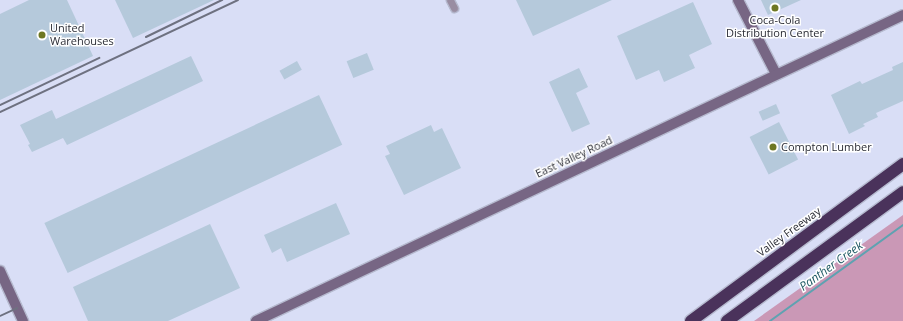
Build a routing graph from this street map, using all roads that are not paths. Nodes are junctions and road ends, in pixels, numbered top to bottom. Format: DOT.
graph roads {
  1 [pos="450,0"];
  2 [pos="738,0"];
  3 [pos="454,8"];
  4 [pos="903,15"];
  5 [pos="776,74"];
  6 [pos="903,164"];
  7 [pos="903,192"];
  8 [pos="0,271"];
  9 [pos="23,321"];
  10 [pos="256,321"];
  11 [pos="691,321"];
  12 [pos="727,321"];
  1 -- 3 [label="street"];
  2 -- 5 [label="street"];
  4 -- 5 [label="street, East Valley Road"];
  5 -- 10 [label="street, East Valley Road"];
  6 -- 11 [label="highway, Valley Freeway"];
  7 -- 12 [label="highway"];
  8 -- 9 [label="street"];
}
